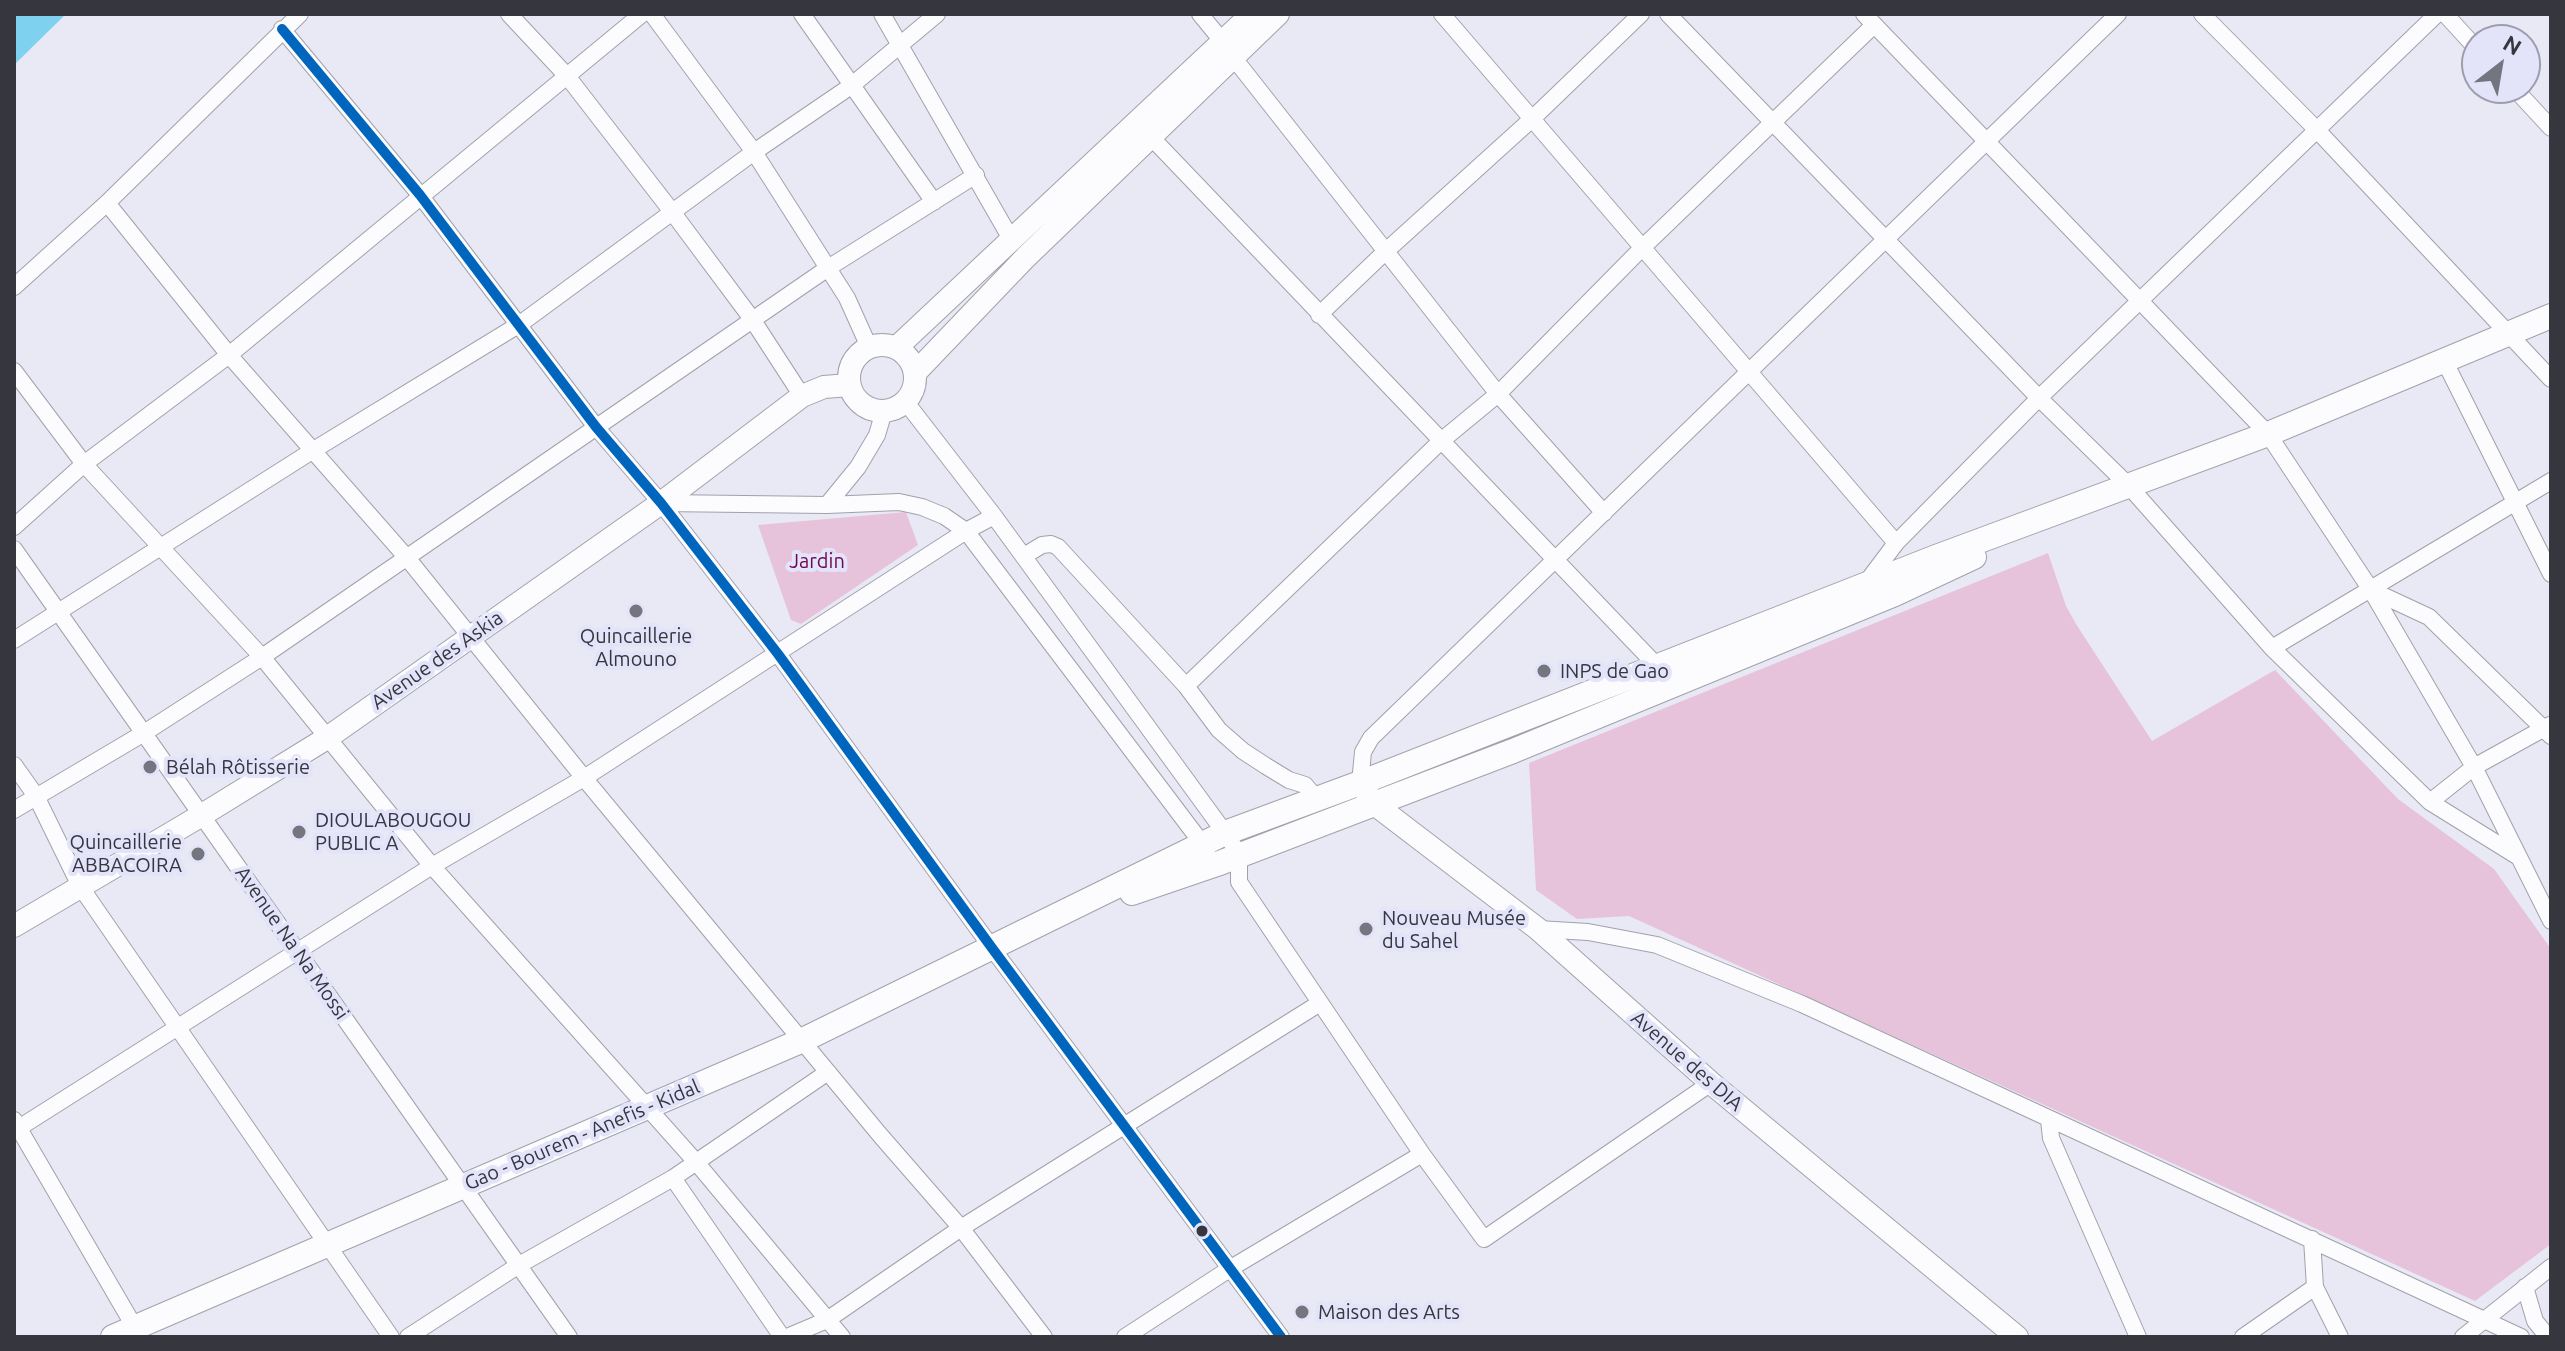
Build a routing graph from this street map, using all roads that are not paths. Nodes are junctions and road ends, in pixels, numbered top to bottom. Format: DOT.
graph roads {
  1 [pos="300,14"];
  2 [pos="509,14"];
  3 [pos="642,14"];
  4 [pos="652,14"];
  5 [pos="802,14"];
  6 [pos="882,14"];
  7 [pos="937,14"];
  8 [pos="1200,14"];
  9 [pos="1252,14"];
  10 [pos="1278,14"];
  11 [pos="1442,14"];
  12 [pos="1641,14"];
  13 [pos="1668,14"];
  14 [pos="2118,14"];
  15 [pos="2202,14"];
  16 [pos="2437,14"];
  17 [pos="2445,14"];
  18 [pos="1869,19"];
  19 [pos="282,29"];
  20 [pos="2461,32"];
  21 [pos="899,45"];
  22 [pos="1228,50"];
  23 [pos="567,76"];
  24 [pos="851,86"];
  25 [pos="2529,104"];
  26 [pos="1533,118"];
  27 [pos="1772,122"];
  28 [pos="2551,128"];
  29 [pos="2316,129"];
  30 [pos="1150,136"];
  31 [pos="1987,142"];
  32 [pos="754,152"];
  33 [pos="976,175"];
  34 [pos="420,195"];
  35 [pos="934,202"];
  36 [pos="107,203"];
  37 [pos="673,213"];
  38 [pos="1011,239"];
  39 [pos="1886,240"];
  40 [pos="1643,247"];
  41 [pos="1386,251"];
  42 [pos="828,268"];
  43 [pos="14,287"];
  44 [pos="2140,301"];
  45 [pos="1319,315"];
  46 [pos="2551,316"];
  47 [pos="752,319"];
  48 [pos="520,324"];
  49 [pos="2508,334"];
  50 [pos="869,347"];
  51 [pos="896,348"];
  52 [pos="229,355"];
  53 [pos="2444,360"];
  54 [pos="14,371"];
  55 [pos="1750,371"];
  56 [pos="915,373"];
  57 [pos="2551,379"];
  58 [pos="849,385"];
  59 [pos="1498,394"];
  60 [pos="802,396"];
  61 [pos="2039,398"];
  62 [pos="905,401"];
  63 [pos="884,411"];
  64 [pos="596,427"];
  65 [pos="2268,434"];
  66 [pos="1441,441"];
  67 [pos="312,451"];
  68 [pos="84,464"];
  69 [pos="2551,481"];
  70 [pos="2128,485"];
  71 [pos="661,503"];
  72 [pos="2515,503"];
  73 [pos="827,505"];
  74 [pos="1604,513"];
  75 [pos="994,516"];
  76 [pos="14,527"];
  77 [pos="966,531"];
  78 [pos="1896,543"];
  79 [pos="160,548"];
  80 [pos="14,549"];
  81 [pos="1024,556"];
  82 [pos="408,559"];
  83 [pos="1556,560"];
  84 [pos="2551,574"];
  85 [pos="1865,585"];
  86 [pos="2371,590"];
  87 [pos="59,612"];
  88 [pos="470,636"];
  89 [pos="14,640"];
  90 [pos="2272,648"];
  91 [pos="778,654"];
  92 [pos="262,657"];
  93 [pos="1657,666"];
  94 [pos="1186,686"];
  95 [pos="2548,729"];
  96 [pos="144,733"];
  97 [pos="327,738"];
  98 [pos="14,765"];
  99 [pos="2474,767"];
  100 [pos="584,778"];
  101 [pos="1367,793"];
  102 [pos="36,796"];
  103 [pos="1316,798"];
  104 [pos="2430,802"];
  105 [pos="14,810"];
  106 [pos="202,815"];
  107 [pos="1214,838"];
  108 [pos="2517,856"];
  109 [pos="1228,859"];
  110 [pos="432,866"];
  111 [pos="80,886"];
  112 [pos="2551,921"];
  113 [pos="1046,922"];
  114 [pos="14,926"];
  115 [pos="1538,929"];
  116 [pos="992,948"];
  117 [pos="297,951"];
  118 [pos="1320,1003"];
  119 [pos="179,1029"];
  120 [pos="803,1040"];
  121 [pos="828,1072"];
  122 [pos="1711,1083"];
  123 [pos="647,1108"];
  124 [pos="2049,1120"];
  125 [pos="16,1126"];
  126 [pos="1126,1126"];
  127 [pos="1422,1154"];
  128 [pos="696,1162"];
  129 [pos="673,1178"];
  130 [pos="463,1186"];
  131 [pos="961,1228"];
  132 [pos="2312,1239"];
  133 [pos="327,1244"];
  134 [pos="519,1265"];
  135 [pos="2551,1267"];
  136 [pos="1231,1268"];
  137 [pos="2315,1287"];
  138 [pos="2525,1287"];
  139 [pos="2486,1319"];
  140 [pos="827,1320"];
  141 [pos="129,1334"];
  142 [pos="391,1337"];
  143 [pos="408,1337"];
  144 [pos="569,1337"];
  145 [pos="784,1337"];
  146 [pos="842,1337"];
  147 [pos="1044,1337"];
  148 [pos="1125,1337"];
  149 [pos="1281,1337"];
  150 [pos="2017,1337"];
  151 [pos="2138,1337"];
  152 [pos="2243,1337"];
  153 [pos="2340,1337"];
  154 [pos="2463,1337"];
  155 [pos="2521,1337"];
  156 [pos="2548,1337"];
  1 -- 19 [label="street"];
  2 -- 23 [label="street"];
  3 -- 23 [label="street"];
  4 -- 32 [label="street"];
  5 -- 24 [label="street"];
  6 -- 21 [label="street"];
  7 -- 21 [label="street"];
  8 -- 22 [label="street"];
  9 -- 22 [label="street"];
  10 -- 22 [label="street"];
  11 -- 26 [label="street"];
  12 -- 26 [label="street"];
  13 -- 27 [label="street"];
  14 -- 31 [label="street"];
  15 -- 29 [label="street"];
  16 -- 29 [label="street"];
  17 -- 20 [label="street"];
  18 -- 27 [label="street"];
  18 -- 31 [label="street"];
  19 -- 34 [label="street"];
  19 -- 36 [label="street"];
  21 -- 24 [label="street"];
  21 -- 33 [label="street"];
  22 -- 30 [label="street"];
  22 -- 38 [label="street"];
  22 -- 41 [label="street"];
  23 -- 34 [label="street"];
  23 -- 37 [label="street"];
  24 -- 32 [label="street"];
  24 -- 35 [label="street"];
  25 -- 28 [label="street"];
  26 -- 40 [label="street"];
  26 -- 41 [label="street"];
  27 -- 39 [label="street"];
  27 -- 40 [label="street"];
  29 -- 44 [label="street"];
  29 -- 49 [label="street"];
  30 -- 45 [label="street"];
  30 -- 56 [label="street"];
  31 -- 39 [label="street"];
  31 -- 44 [label="street"];
  32 -- 37 [label="street"];
  32 -- 42 [label="street"];
  33 -- 35 [label="street"];
  33 -- 38 [label="street"];
  34 -- 48 [label="street"];
  34 -- 52 [label="street"];
  35 -- 42 [label="street"];
  36 -- 43 [label="street"];
  36 -- 52 [label="street"];
  37 -- 47 [label="street"];
  37 -- 48 [label="street"];
  38 -- 51 [label="street"];
  39 -- 55 [label="street"];
  39 -- 61 [label="street"];
  40 -- 55 [label="street"];
  40 -- 59 [label="street"];
  41 -- 45 [label="street"];
  41 -- 59 [label="street"];
  42 -- 47 [label="street"];
  42 -- 50 [label="street"];
  44 -- 61 [label="street"];
  44 -- 65 [label="street"];
  45 -- 66 [label="street"];
  46 -- 49 [label="main road"];
  47 -- 60 [label="street"];
  47 -- 64 [label="street"];
  48 -- 64 [label="street"];
  48 -- 67 [label="street"];
  49 -- 53 [label="main road"];
  49 -- 57 [label="street"];
  50 -- 51 [label="street"];
  50 -- 58 [label="street"];
  51 -- 56 [label="street"];
  52 -- 67 [label="street"];
  52 -- 68 [label="street"];
  53 -- 65 [label="main road"];
  53 -- 72 [label="street"];
  54 -- 68 [label="street"];
  55 -- 74 [label="street"];
  55 -- 78 [label="street"];
  56 -- 62 [label="street"];
  58 -- 60 [label="street, Avenue des Askia"];
  58 -- 63 [label="street"];
  59 -- 66 [label="street"];
  59 -- 74 [label="street"];
  60 -- 71 [label="street, Avenue des Askia"];
  61 -- 70 [label="street"];
  61 -- 78 [label="street"];
  62 -- 63 [label="street"];
  62 -- 75 [label="street"];
  63 -- 73 [label="street"];
  64 -- 71 [label="street"];
  64 -- 82 [label="street"];
  65 -- 70 [label="main road"];
  65 -- 86 [label="street"];
  66 -- 83 [label="street"];
  66 -- 94 [label="street"];
  67 -- 79 [label="street"];
  67 -- 82 [label="street"];
  68 -- 76 [label="street"];
  68 -- 79 [label="street"];
  69 -- 72 [label="street"];
  70 -- 85 [label="main road"];
  70 -- 90 [label="street"];
  70 -- 101 [label="main road"];
  71 -- 73 [label="street"];
  71 -- 88 [label="street, Avenue des Askia"];
  71 -- 91 [label="street"];
  72 -- 84 [label="street"];
  72 -- 86 [label="street"];
  73 -- 77 [label="street"];
  74 -- 83 [label="street"];
  75 -- 77 [label="street"];
  75 -- 81 [label="street"];
  77 -- 91 [label="street"];
  77 -- 107 [label="street"];
  78 -- 85 [label="street"];
  79 -- 87 [label="street"];
  79 -- 92 [label="street"];
  80 -- 87 [label="street, Avenue Na Na Mossi"];
  81 -- 94 [label="street"];
  81 -- 107 [label="street"];
  82 -- 88 [label="street"];
  82 -- 92 [label="street"];
  83 -- 93 [label="street"];
  83 -- 101 [label="street"];
  85 -- 93 [label="main road"];
  86 -- 90 [label="street"];
  86 -- 95 [label="street"];
  86 -- 99 [label="street"];
  87 -- 89 [label="street"];
  87 -- 96 [label="street, Avenue Na Na Mossi"];
  88 -- 97 [label="street, Avenue des Askia"];
  88 -- 100 [label="street"];
  90 -- 104 [label="street"];
  91 -- 100 [label="street"];
  91 -- 116 [label="street"];
  92 -- 96 [label="street"];
  92 -- 97 [label="street"];
  93 -- 101 [label="main road"];
  94 -- 103 [label="street"];
  95 -- 99 [label="street"];
  96 -- 102 [label="street"];
  96 -- 106 [label="street, Avenue Na Na Mossi"];
  97 -- 106 [label="street, Avenue des Askia"];
  97 -- 110 [label="street"];
  98 -- 102 [label="street"];
  99 -- 104 [label="street"];
  99 -- 108 [label="street"];
  100 -- 110 [label="street"];
  100 -- 120 [label="street"];
  101 -- 103 [label="main road"];
  101 -- 109 [label="main road"];
  101 -- 115 [label="street, Avenue des DIA"];
  102 -- 105 [label="street"];
  102 -- 111 [label="street"];
  103 -- 107 [label="main road"];
  104 -- 108 [label="street"];
  106 -- 111 [label="street, Avenue des Askia"];
  106 -- 117 [label="street, Avenue Na Na Mossi"];
  107 -- 109 [label="street"];
  107 -- 109 [label="street"];
  107 -- 113 [label="main road"];
  108 -- 112 [label="street"];
  109 -- 113 [label="main road"];
  109 -- 118 [label="street"];
  110 -- 117 [label="street"];
  110 -- 123 [label="street"];
  111 -- 114 [label="street, Avenue des Askia"];
  111 -- 119 [label="street"];
  113 -- 116 [label="main road, Gao - Bourem - Anefis - Kidal"];
  115 -- 122 [label="street, Avenue des DIA"];
  115 -- 124 [label="street"];
  116 -- 120 [label="main road, Gao - Bourem - Anefis - Kidal"];
  116 -- 126 [label="street"];
  117 -- 119 [label="street"];
  117 -- 130 [label="street, Avenue Na Na Mossi"];
  118 -- 126 [label="street"];
  118 -- 127 [label="street"];
  119 -- 125 [label="street"];
  119 -- 133 [label="street"];
  120 -- 121 [label="street"];
  120 -- 123 [label="main road, Gao - Bourem - Anefis - Kidal"];
  121 -- 128 [label="street"];
  121 -- 131 [label="street"];
  122 -- 127 [label="street"];
  122 -- 150 [label="street, Avenue des DIA"];
  123 -- 128 [label="street"];
  123 -- 130 [label="main road, Gao - Bourem - Anefis - Kidal"];
  124 -- 132 [label="street"];
  124 -- 151 [label="street"];
  125 -- 141 [label="street"];
  126 -- 131 [label="street"];
  126 -- 136 [label="street"];
  127 -- 136 [label="street"];
  128 -- 129 [label="street"];
  128 -- 140 [label="street"];
  129 -- 134 [label="street"];
  129 -- 145 [label="street"];
  130 -- 133 [label="main road, Gao - Bourem - Anefis - Kidal"];
  130 -- 134 [label="street, Avenue Na Na Mossi"];
  131 -- 140 [label="street"];
  131 -- 147 [label="street"];
  132 -- 137 [label="street"];
  132 -- 139 [label="street"];
  133 -- 141 [label="main road, Gao - Bourem - Anefis - Kidal"];
  133 -- 142 [label="street"];
  134 -- 143 [label="street"];
  134 -- 144 [label="street, Avenue Na Na Mossi"];
  135 -- 138 [label="street"];
  136 -- 148 [label="street"];
  136 -- 149 [label="street"];
  137 -- 152 [label="street"];
  137 -- 153 [label="street"];
  138 -- 139 [label="street"];
  138 -- 156 [label="street"];
  139 -- 154 [label="street"];
  139 -- 155 [label="street"];
  140 -- 145 [label="street"];
  140 -- 146 [label="street"];
}
